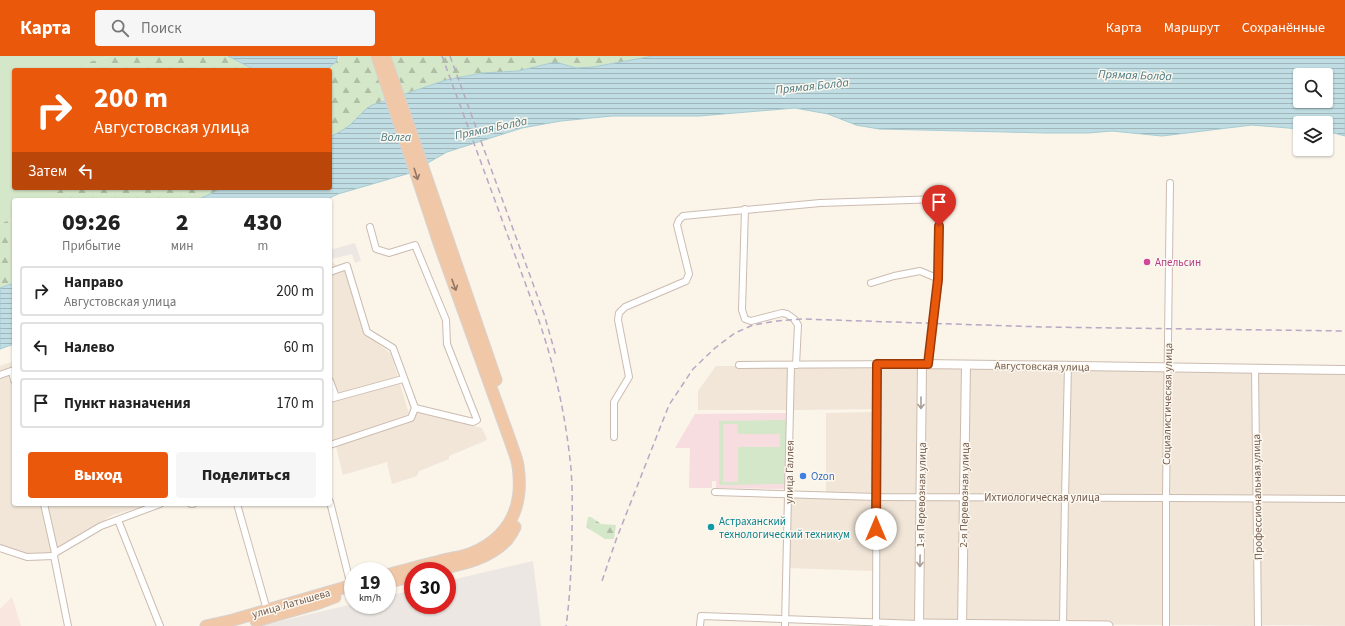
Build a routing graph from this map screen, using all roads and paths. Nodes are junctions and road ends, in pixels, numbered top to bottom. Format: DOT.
graph roads {
  1 [pos="380,56"];
  2 [pos="1170,183"];
  3 [pos="745,209"];
  4 [pos="370,227"];
  5 [pos="443,241"];
  6 [pos="332,271"];
  7 [pos="938,279"];
  8 [pos="870,283"];
  9 [pos="877,364"];
  10 [pos="925,364"];
  11 [pos="739,365"];
  12 [pos="794,365"];
  13 [pos="966,365"];
  14 [pos="1068,366"];
  15 [pos="1169,366"];
  16 [pos="1255,368"];
  17 [pos="1345,370"];
  18 [pos="12,371"];
  19 [pos="0,374"];
  20 [pos="403,379"];
  21 [pos="333,398"];
  22 [pos="415,408"];
  23 [pos="614,437"];
  24 [pos="332,444"];
  25 [pos="715,492"];
  26 [pos="788,494"];
  27 [pos="877,497"];
  28 [pos="964,497"];
  29 [pos="921,498"];
  30 [pos="1065,498"];
  31 [pos="1166,498"];
  32 [pos="1256,498"];
  33 [pos="1345,500"];
  34 [pos="44,506"];
  35 [pos="155,506"];
  36 [pos="238,506"];
  37 [pos="331,506"];
  38 [pos="118,520"];
  39 [pos="0,542"];
  40 [pos="1,549"];
  41 [pos="55,554"];
  42 [pos="346,562"];
  43 [pos="456,565"];
  44 [pos="396,572"];
  45 [pos="344,589"];
  46 [pos="344,592"];
  47 [pos="267,610"];
  48 [pos="785,618"];
  49 [pos="876,624"];
  50 [pos="919,625"];
  51 [pos="962,625"];
  52 [pos="998,625"];
  53 [pos="68,626"];
  54 [pos="160,626"];
  55 [pos="206,626"];
  56 [pos="234,626"];
  57 [pos="700,626"];
  58 [pos="785,626"];
  59 [pos="1063,626"];
  60 [pos="1108,626"];
  61 [pos="1166,626"];
  62 [pos="1258,626"];
  1 -- 5 [label="highway"];
  2 -- 15 [label="street, Социалистическая улица"];
  3 -- 7 [label="street"];
  3 -- 12 [label="street, улица Галлея"];
  3 -- 23 [label="street"];
  4 -- 22 [label="street"];
  5 -- 43 [label="highway"];
  5 -- 44 [label="highway, one-way"];
  6 -- 20 [label="street"];
  7 -- 8 [label="street"];
  7 -- 10 [label="street"];
  9 -- 10 [label="street, Августовская улица"];
  9 -- 12 [label="street, Августовская улица"];
  9 -- 27 [label="street"];
  10 -- 13 [label="street, Августовская улица"];
  10 -- 29 [label="street, 1-я Перевозная улица, one-way"];
  11 -- 12 [label="street, Августовская улица"];
  12 -- 26 [label="street, улица Галлея"];
  13 -- 14 [label="street, Августовская улица"];
  13 -- 28 [label="street, 2-я Перевозная улица"];
  14 -- 15 [label="street, Августовская улица"];
  14 -- 30 [label="street"];
  15 -- 16 [label="street, Августовская улица"];
  15 -- 31 [label="street, Социалистическая улица"];
  16 -- 17 [label="street, Августовская улица"];
  16 -- 32 [label="street, Профессиональная улица"];
  18 -- 19 [label="street"];
  20 -- 21 [label="street"];
  20 -- 22 [label="street"];
  22 -- 24 [label="street"];
  25 -- 26 [label="street, Ихтиологическая улица"];
  26 -- 27 [label="street, Ихтиологическая улица"];
  26 -- 48 [label="street, улица Галлея"];
  27 -- 29 [label="street, Ихтиологическая улица"];
  27 -- 49 [label="street"];
  28 -- 29 [label="street, Ихтиологическая улица"];
  28 -- 30 [label="street, Ихтиологическая улица"];
  28 -- 51 [label="street, 2-я Перевозная улица"];
  29 -- 50 [label="street, 1-я Перевозная улица, one-way"];
  30 -- 31 [label="street, Ихтиологическая улица"];
  30 -- 59 [label="street"];
  31 -- 32 [label="street, Ихтиологическая улица"];
  31 -- 61 [label="street, Социалистическая улица"];
  32 -- 33 [label="street, Ихтиологическая улица"];
  32 -- 62 [label="street, Профессиональная улица"];
  34 -- 41 [label="street"];
  35 -- 38 [label="street"];
  36 -- 47 [label="street"];
  37 -- 42 [label="street"];
  38 -- 41 [label="street"];
  38 -- 54 [label="street"];
  39 -- 40 [label="street"];
  40 -- 41 [label="street"];
  41 -- 53 [label="street"];
  45 -- 47 [label="highway, улица Латышева"];
  46 -- 56 [label="highway, улица Латышева"];
  47 -- 55 [label="highway, улица Латышева"];
  48 -- 49 [label="street"];
  48 -- 57 [label="street"];
  48 -- 58 [label="street, улица Галлея"];
  49 -- 50 [label="street"];
  50 -- 51 [label="main road"];
  51 -- 52 [label="main road"];
  52 -- 59 [label="main road"];
  59 -- 60 [label="main road"];
}
